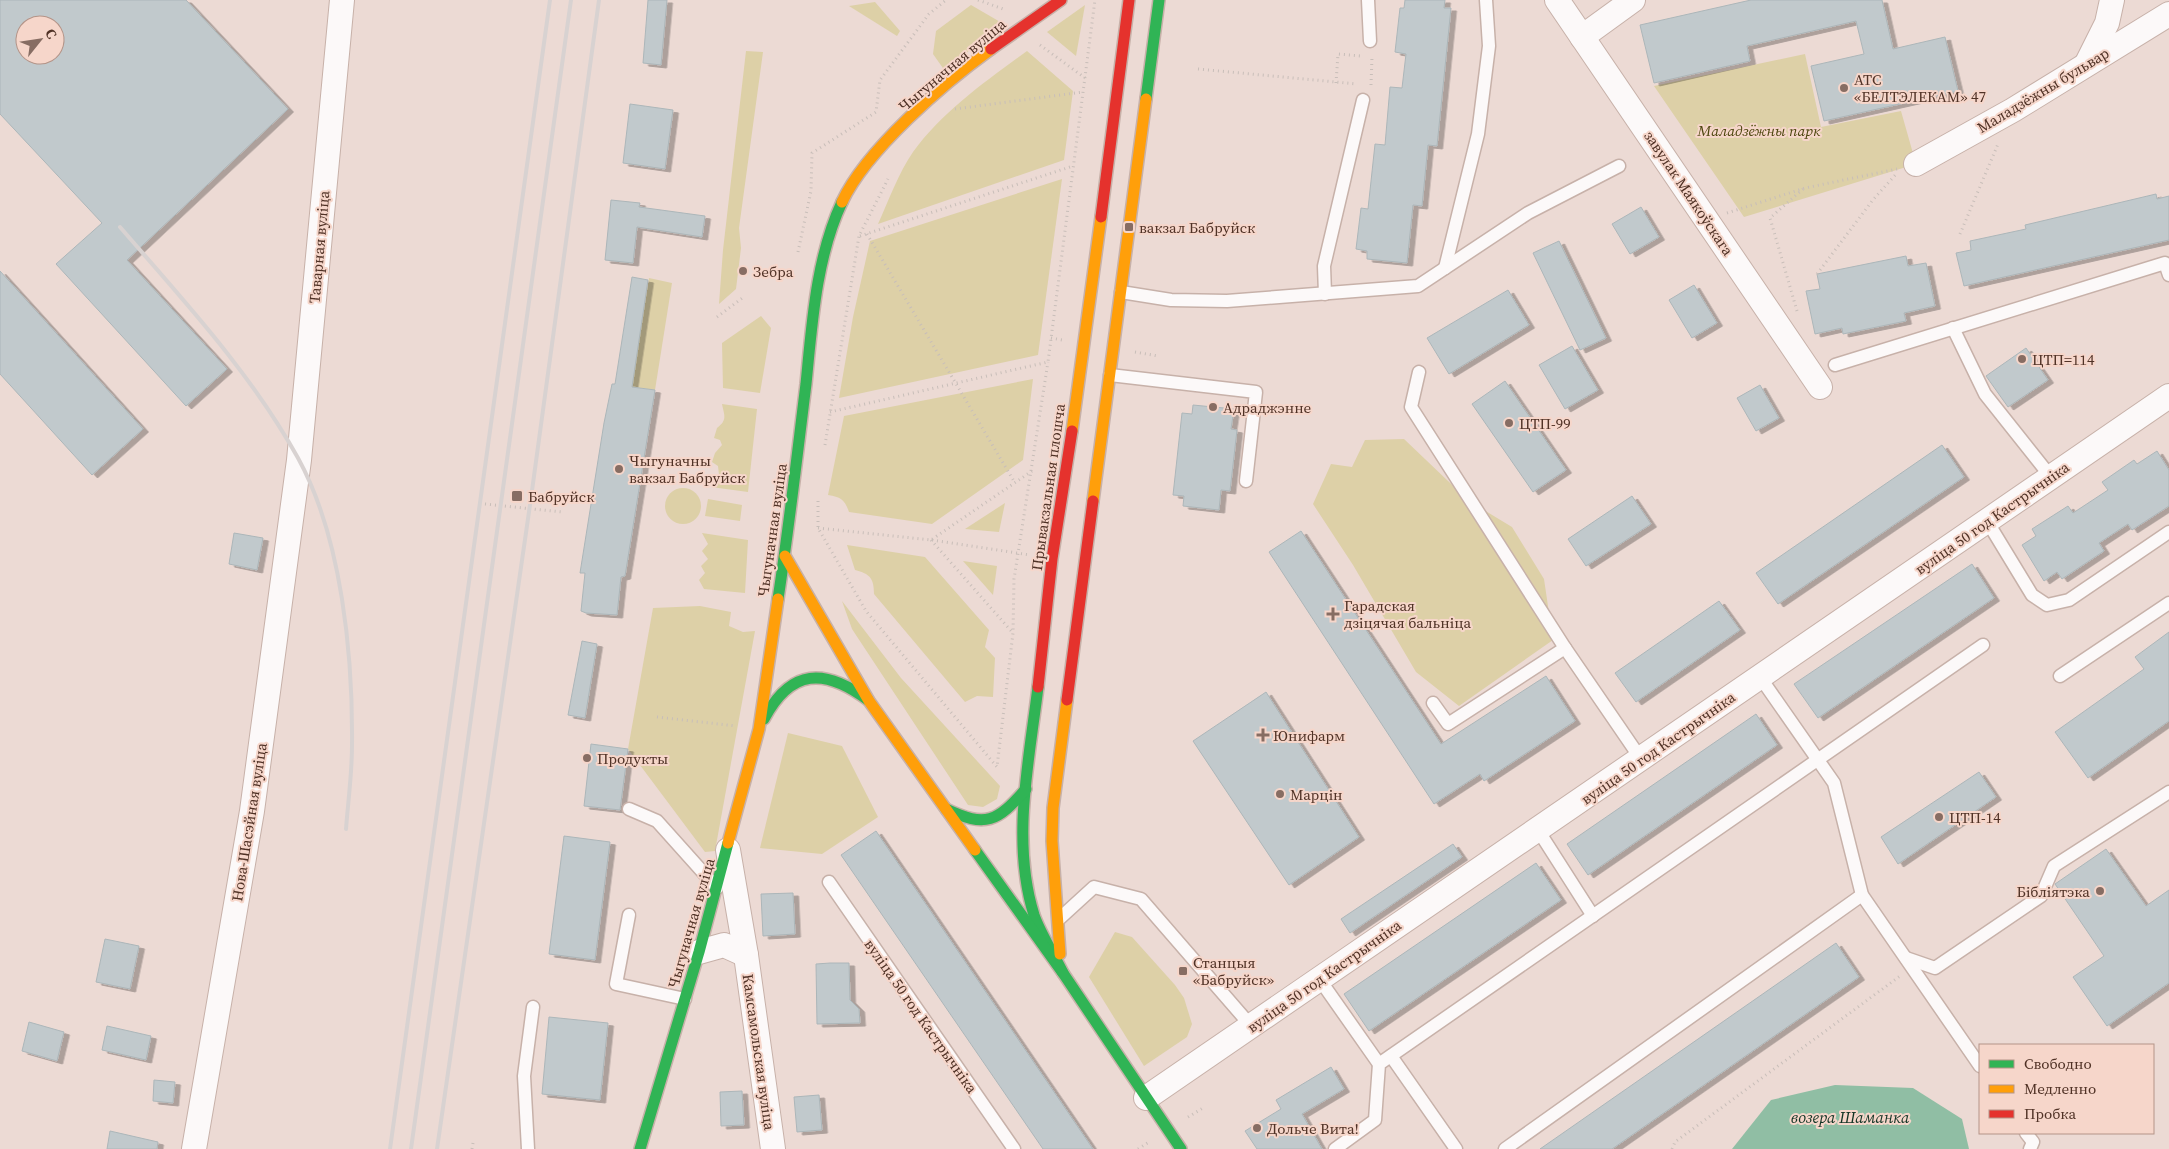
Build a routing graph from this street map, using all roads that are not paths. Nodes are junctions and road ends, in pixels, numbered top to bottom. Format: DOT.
graph roads {
  1 [pos="342,0"];
  2 [pos="1061,0"];
  3 [pos="1129,0"];
  4 [pos="1159,0"];
  5 [pos="1368,0"];
  6 [pos="1486,0"];
  7 [pos="1557,0"];
  8 [pos="1633,0"];
  9 [pos="2112,0"];
  10 [pos="2169,14"];
  11 [pos="1582,37"];
  12 [pos="1370,41"];
  13 [pos="2087,63"];
  14 [pos="1363,100"];
  15 [pos="1916,164"];
  16 [pos="1619,166"];
  17 [pos="1445,268"];
  18 [pos="2169,275"];
  19 [pos="1121,292"];
  20 [pos="1325,294"];
  21 [pos="1953,328"];
  22 [pos="1835,365"];
  23 [pos="1419,372"];
  24 [pos="1110,375"];
  25 [pos="1820,387"];
  26 [pos="2169,396"];
  27 [pos="2052,477"];
  28 [pos="1246,481"];
  29 [pos="294,493"];
  30 [pos="1987,521"];
  31 [pos="2169,532"];
  32 [pos="785,556"];
  33 [pos="2169,603"];
  34 [pos="1983,644"];
  35 [pos="1565,648"];
  36 [pos="2060,676"];
  37 [pos="1760,677"];
  38 [pos="869,701"];
  39 [pos="1433,703"];
  40 [pos="759,729"];
  41 [pos="1816,759"];
  42 [pos="1641,760"];
  43 [pos="1026,789"];
  44 [pos="2169,792"];
  45 [pos="629,809"];
  46 [pos="946,809"];
  47 [pos="1538,830"];
  48 [pos="728,850"];
  49 [pos="829,882"];
  50 [pos="717,888"];
  51 [pos="1862,894"];
  52 [pos="629,915"];
  53 [pos="1593,916"];
  54 [pos="1057,922"];
  55 [pos="699,952"];
  56 [pos="746,956"];
  57 [pos="1909,963"];
  58 [pos="1062,973"];
  59 [pos="1320,980"];
  60 [pos="685,999"];
  61 [pos="533,1007"];
  62 [pos="1252,1027"];
  63 [pos="1391,1056"];
  64 [pos="1380,1064"];
  65 [pos="1979,1065"];
  66 [pos="1146,1098"];
  67 [pos="2027,1134"];
  68 [pos="194,1149"];
  69 [pos="528,1149"];
  70 [pos="640,1149"];
  71 [pos="773,1149"];
  72 [pos="1014,1149"];
  73 [pos="1180,1149"];
  74 [pos="1335,1149"];
  75 [pos="1456,1149"];
  76 [pos="1505,1149"];
  77 [pos="2030,1149"];
  1 -- 29 [label="street, Таварная вуліца"];
  2 -- 32 [label="main road, Чыгуначная вуліца"];
  3 -- 43 [label="main road, Прывакзальная плошча"];
  4 -- 19 [label="main road"];
  5 -- 12 [label="lane"];
  6 -- 17 [label="lane"];
  7 -- 11 [label="street, завулак Маякоўскага"];
  8 -- 11 [label="street"];
  9 -- 13 [label="street"];
  10 -- 13 [label="street, Маладзёжны бульвар"];
  11 -- 25 [label="street, завулак Маякоўскага"];
  13 -- 15 [label="street, Маладзёжны бульвар"];
  14 -- 20 [label="lane"];
  16 -- 17 [label="lane"];
  17 -- 20 [label="lane"];
  18 -- 21 [label="lane"];
  19 -- 20 [label="lane"];
  19 -- 24 [label="main road"];
  21 -- 22 [label="lane"];
  21 -- 27 [label="lane"];
  23 -- 35 [label="lane"];
  24 -- 28 [label="lane"];
  24 -- 54 [label="main road"];
  26 -- 27 [label="street, вуліца 50 год Кастрычніка"];
  27 -- 30 [label="street, вуліца 50 год Кастрычніка"];
  29 -- 68 [label="street, Нова-Шасэйная вуліца"];
  30 -- 31 [label="lane"];
  30 -- 37 [label="street, вуліца 50 год Кастрычніка"];
  32 -- 38 [label="main road"];
  32 -- 40 [label="main road, Чыгуначная вуліца"];
  33 -- 36 [label="lane"];
  34 -- 41 [label="lane"];
  35 -- 39 [label="lane"];
  35 -- 42 [label="lane"];
  37 -- 41 [label="lane"];
  37 -- 42 [label="street, вуліца 50 год Кастрычніка"];
  38 -- 40 [label="main road"];
  38 -- 46 [label="main road"];
  40 -- 48 [label="main road, Чыгуначная вуліца"];
  41 -- 51 [label="lane"];
  41 -- 53 [label="lane"];
  42 -- 47 [label="street, вуліца 50 год Кастрычніка"];
  43 -- 46 [label="main road"];
  43 -- 58 [label="main road, Прывакзальная плошча"];
  44 -- 57 [label="lane"];
  45 -- 50 [label="lane"];
  46 -- 58 [label="main road"];
  47 -- 53 [label="lane"];
  47 -- 59 [label="street, вуліца 50 год Кастрычніка"];
  48 -- 50 [label="main road, Чыгуначная вуліца"];
  48 -- 56 [label="street, Камсамольская вуліца"];
  49 -- 72 [label="lane, вуліца 50 год Кастрычніка"];
  50 -- 55 [label="main road, Чыгуначная вуліца"];
  51 -- 57 [label="lane"];
  51 -- 76 [label="lane"];
  52 -- 60 [label="lane"];
  53 -- 63 [label="lane"];
  54 -- 58 [label="main road"];
  54 -- 62 [label="lane"];
  55 -- 56 [label="street, Камсамольская вуліца"];
  55 -- 60 [label="main road, Чыгуначная вуліца"];
  56 -- 71 [label="street, Камсамольская вуліца"];
  57 -- 65 [label="lane"];
  58 -- 66 [label="main road"];
  59 -- 62 [label="street, вуліца 50 год Кастрычніка"];
  59 -- 64 [label="lane"];
  60 -- 70 [label="main road, Чыгуначная вуліца"];
  61 -- 69 [label="lane"];
  62 -- 66 [label="street, вуліца 50 год Кастрычніка"];
  63 -- 64 [label="lane"];
  63 -- 75 [label="lane"];
  64 -- 74 [label="lane"];
  66 -- 73 [label="main road"];
  67 -- 77 [label="lane"];
}
